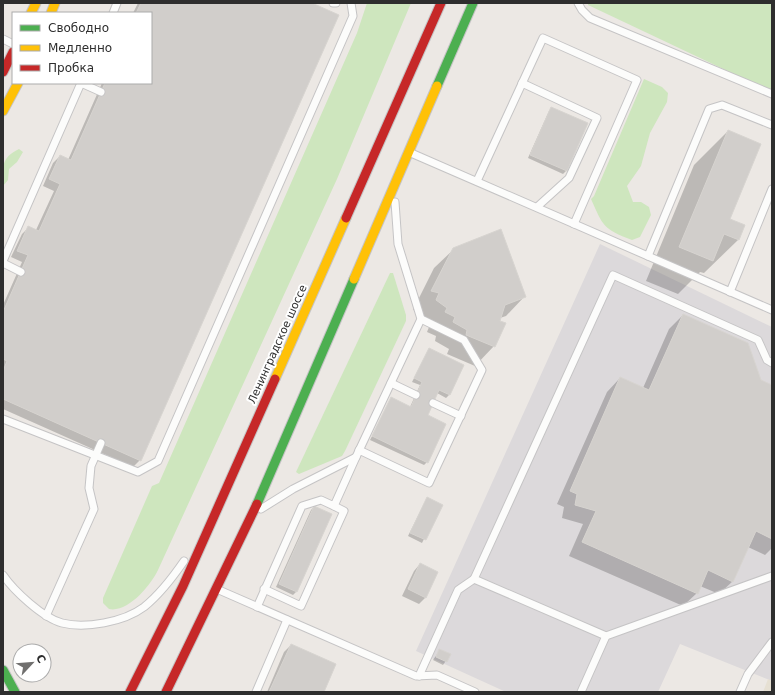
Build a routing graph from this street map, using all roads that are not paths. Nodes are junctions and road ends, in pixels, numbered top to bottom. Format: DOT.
graph roads {
  1 [pos="36,3"];
  2 [pos="351,3"];
  3 [pos="435,3"];
  4 [pos="441,3"];
  5 [pos="473,3"];
  6 [pos="578,3"];
  7 [pos="32,12"];
  8 [pos="433,22"];
  9 [pos="3,39"];
  10 [pos="12,44"];
  11 [pos="12,54"];
  12 [pos="3,72"];
  13 [pos="522,82"];
  14 [pos="17,84"];
  15 [pos="81,84"];
  16 [pos="83,84"];
  17 [pos="101,92"];
  18 [pos="772,94"];
  19 [pos="3,111"];
  20 [pos="772,125"];
  21 [pos="410,152"];
  22 [pos="477,181"];
  23 [pos="394,186"];
  24 [pos="772,189"];
  25 [pos="537,207"];
  26 [pos="574,224"];
  27 [pos="648,256"];
  28 [pos="3,262"];
  29 [pos="21,272"];
  30 [pos="730,292"];
  31 [pos="772,310"];
  32 [pos="421,319"];
  33 [pos="772,363"];
  34 [pos="391,383"];
  35 [pos="416,395"];
  36 [pos="433,403"];
  37 [pos="461,416"];
  38 [pos="3,419"];
  39 [pos="101,443"];
  40 [pos="360,450"];
  41 [pos="96,455"];
  42 [pos="356,457"];
  43 [pos="334,506"];
  44 [pos="252,515"];
  45 [pos="213,518"];
  46 [pos="3,575"];
  47 [pos="772,576"];
  48 [pos="474,579"];
  49 [pos="217,589"];
  50 [pos="264,590"];
  51 [pos="257,607"];
  52 [pos="46,616"];
  53 [pos="287,620"];
  54 [pos="606,636"];
  55 [pos="772,642"];
  56 [pos="3,670"];
  57 [pos="419,676"];
  58 [pos="15,692"];
  59 [pos="130,692"];
  60 [pos="166,692"];
  61 [pos="256,692"];
  62 [pos="475,692"];
  63 [pos="581,692"];
  64 [pos="740,692"];
  1 -- 7 [label="main road"];
  2 -- 41 [label="lane"];
  3 -- 8 [label="lane"];
  4 -- 8 [label="main road, Ленинградское шоссе"];
  5 -- 21 [label="main road"];
  6 -- 18 [label="lane"];
  8 -- 45 [label="main road, Ленинградское шоссе"];
  9 -- 10 [label="lane"];
  11 -- 12 [label="main road"];
  13 -- 22 [label="lane"];
  13 -- 25 [label="lane"];
  13 -- 26 [label="lane"];
  14 -- 19 [label="main road"];
  15 -- 28 [label="lane"];
  16 -- 17 [label="lane"];
  20 -- 27 [label="lane"];
  21 -- 22 [label="lane"];
  21 -- 23 [label="main road"];
  22 -- 25 [label="lane"];
  23 -- 32 [label="lane"];
  23 -- 44 [label="main road"];
  24 -- 30 [label="lane"];
  25 -- 26 [label="lane"];
  26 -- 27 [label="lane"];
  27 -- 30 [label="lane"];
  28 -- 29 [label="lane"];
  30 -- 31 [label="lane"];
  32 -- 34 [label="lane"];
  32 -- 37 [label="lane"];
  33 -- 48 [label="lane"];
  34 -- 35 [label="lane"];
  34 -- 40 [label="lane"];
  36 -- 37 [label="lane"];
  37 -- 40 [label="lane"];
  38 -- 41 [label="lane"];
  39 -- 41 [label="lane"];
  40 -- 42 [label="lane"];
  41 -- 52 [label="lane"];
  42 -- 43 [label="lane"];
  42 -- 44 [label="lane"];
  43 -- 50 [label="lane"];
  43 -- 50 [label="lane"];
  44 -- 49 [label="main road"];
  45 -- 52 [label="lane"];
  45 -- 59 [label="main road, Ленинградское шоссе"];
  46 -- 52 [label="lane"];
  47 -- 54 [label="lane"];
  48 -- 54 [label="lane"];
  48 -- 57 [label="lane"];
  49 -- 51 [label="lane"];
  49 -- 60 [label="main road"];
  50 -- 51 [label="lane"];
  51 -- 53 [label="lane"];
  53 -- 57 [label="lane"];
  53 -- 61 [label="lane"];
  54 -- 63 [label="lane"];
  55 -- 64 [label="lane"];
  56 -- 58 [label="main road"];
  57 -- 62 [label="lane"];
}
